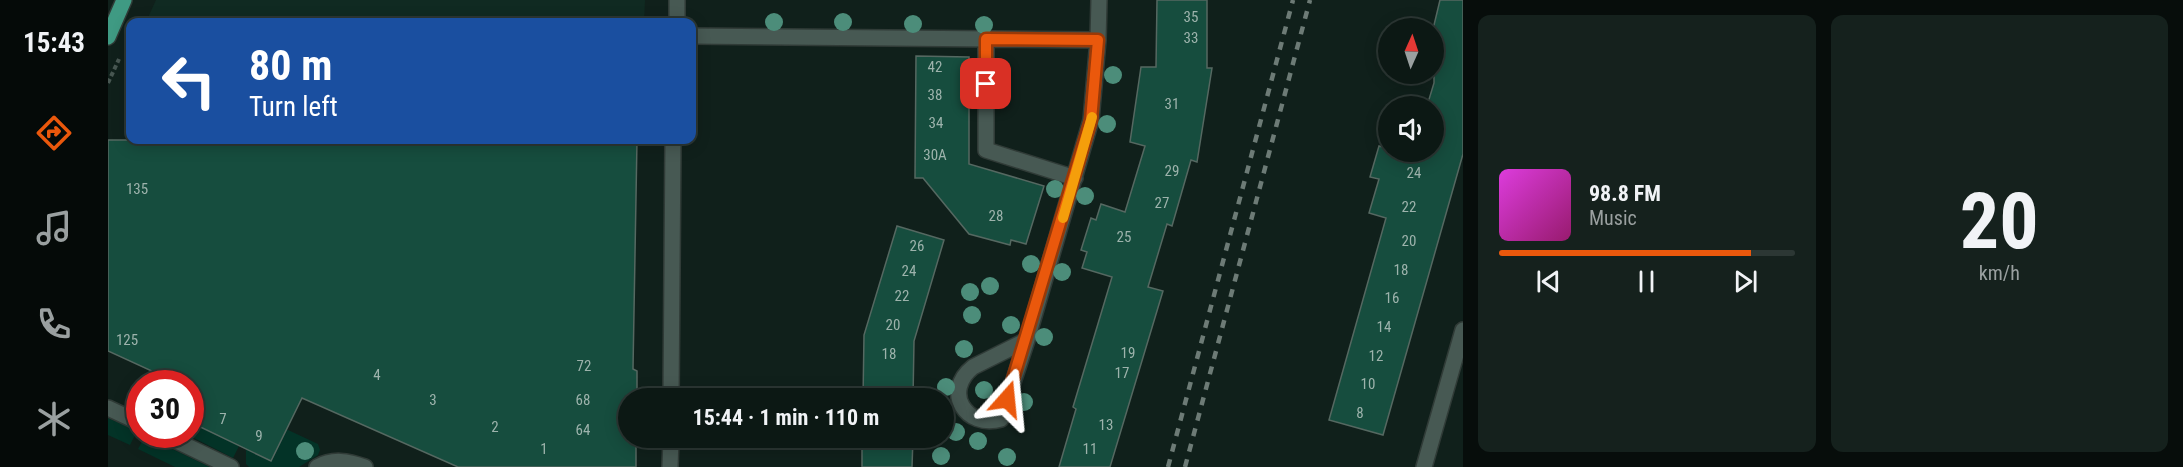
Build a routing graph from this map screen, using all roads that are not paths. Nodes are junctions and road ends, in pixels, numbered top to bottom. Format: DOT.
graph roads {
  1 [pos="124,0"];
  2 [pos="677,0"];
  3 [pos="1099,0"];
  4 [pos="677,18"];
  5 [pos="696,36"];
  6 [pos="108,37"];
  7 [pos="986,39"];
  8 [pos="1098,40"];
  9 [pos="673,144"];
  10 [pos="1075,178"];
  11 [pos="1463,330"];
  12 [pos="1027,340"];
  13 [pos="671,388"];
  14 [pos="108,408"];
  15 [pos="126,416"];
  16 [pos="191,448"];
  17 [pos="670,448"];
  18 [pos="231,467"];
  19 [pos="317,467"];
  20 [pos="365,467"];
  21 [pos="670,467"];
  22 [pos="1424,467"];
  1 -- 6 [label="main road"];
  2 -- 4 [label="street"];
  3 -- 8 [label="street"];
  5 -- 7 [label="street"];
  7 -- 8 [label="street"];
  7 -- 10 [label="street"];
  8 -- 10 [label="street"];
  9 -- 13 [label="street"];
  10 -- 12 [label="street"];
  11 -- 22 [label="street"];
  12 -- 12 [label="street"];
  14 -- 15 [label="street"];
  16 -- 18 [label="street"];
  17 -- 21 [label="street"];
  19 -- 20 [label="street"];
}
